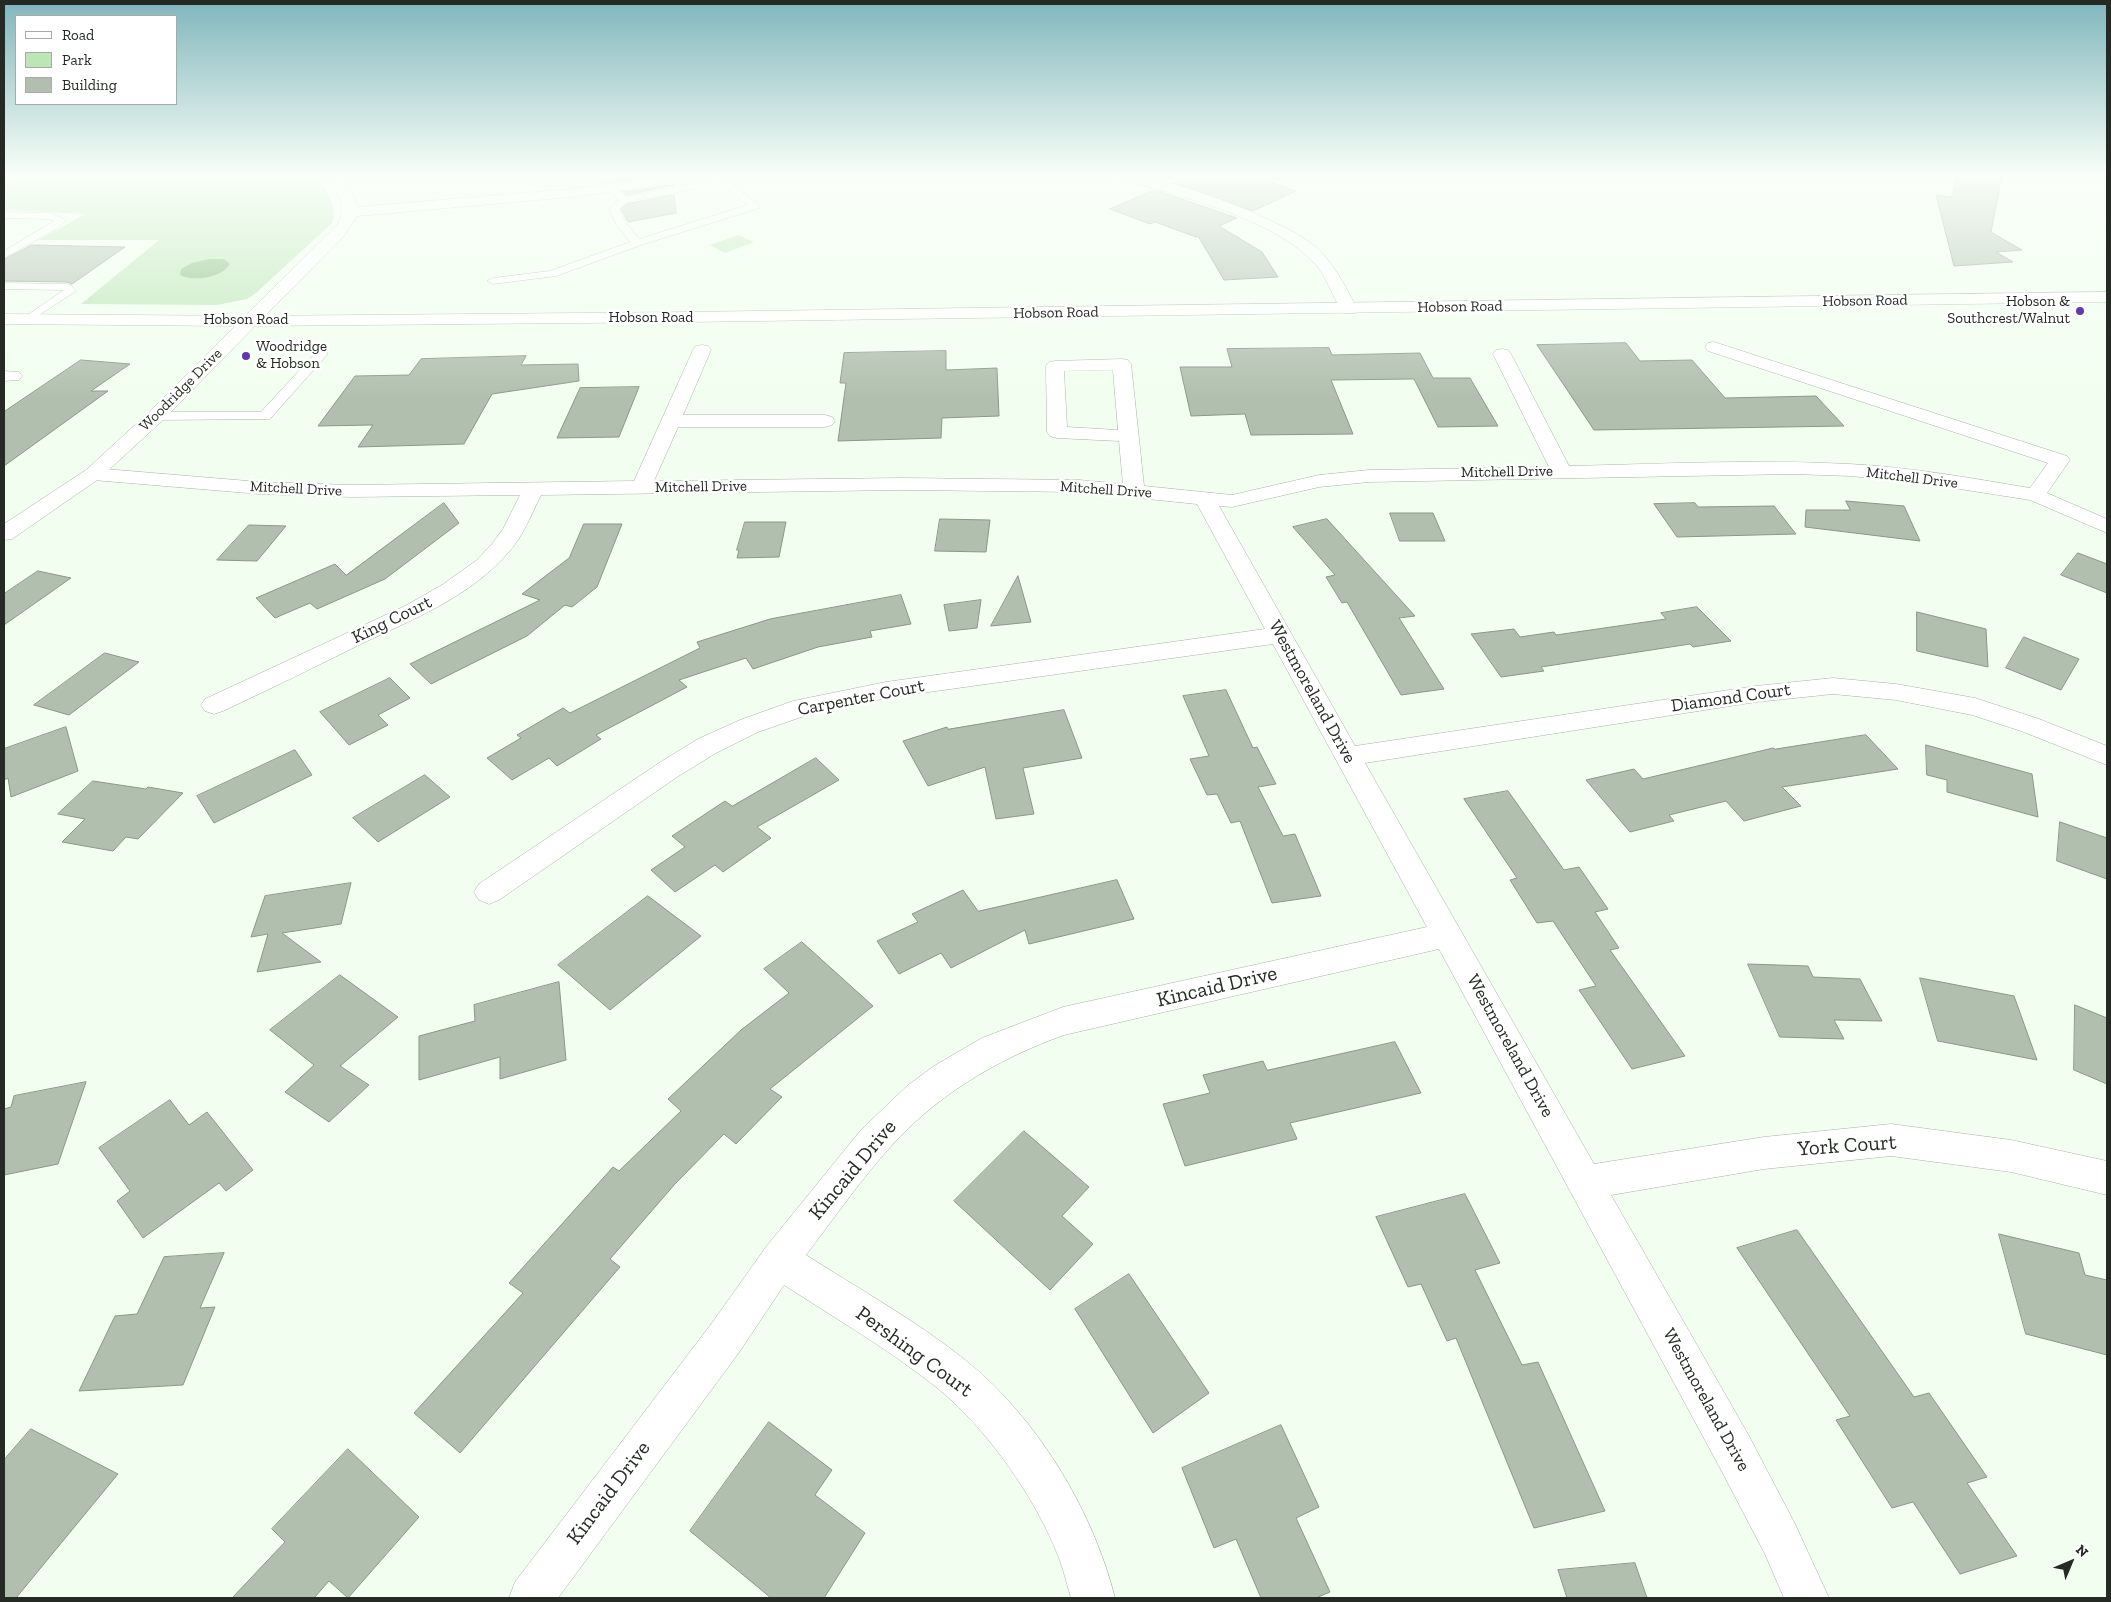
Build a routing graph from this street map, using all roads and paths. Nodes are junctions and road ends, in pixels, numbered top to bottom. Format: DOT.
graph roads {
  1 [pos="322,250"];
  2 [pos="618,250"];
  3 [pos="1309,250"];
  4 [pos="493,280"];
  5 [pos="4,286"];
  6 [pos="2107,297"];
  7 [pos="1349,309"];
  8 [pos="30,318"];
  9 [pos="4,319"];
  10 [pos="250,320"];
  11 [pos="1714,348"];
  12 [pos="702,350"];
  13 [pos="322,352"];
  14 [pos="1502,354"];
  15 [pos="156,416"];
  16 [pos="671,421"];
  17 [pos="825,421"];
  18 [pos="1129,436"];
  19 [pos="1561,471"];
  20 [pos="93,474"];
  21 [pos="641,488"];
  22 [pos="533,490"];
  23 [pos="1134,491"];
  24 [pos="2035,495"];
  25 [pos="1204,498"];
  26 [pos="2107,527"];
  27 [pos="4,534"];
  28 [pos="1280,635"];
  29 [pos="214,705"];
  30 [pos="1348,756"];
  31 [pos="2107,756"];
  32 [pos="490,892"];
  33 [pos="1448,935"];
  34 [pos="2107,1178"];
  35 [pos="1586,1182"];
  36 [pos="779,1260"];
  37 [pos="531,1598"];
  38 [pos="1094,1598"];
  39 [pos="1807,1598"];
  1 -- 10 [label="street, Woodridge Drive"];
  2 -- 4 [label="lane"];
  3 -- 7 [label="street"];
  5 -- 8 [label="lane"];
  6 -- 7 [label="street, Hobson Road"];
  7 -- 10 [label="street, Hobson Road"];
  8 -- 9 [label="street, Hobson Road"];
  8 -- 10 [label="street, Hobson Road"];
  10 -- 15 [label="street, Woodridge Drive"];
  11 -- 24 [label="street"];
  12 -- 16 [label="street"];
  13 -- 15 [label="lane"];
  14 -- 19 [label="street"];
  15 -- 20 [label="street, Woodridge Drive"];
  16 -- 17 [label="street"];
  16 -- 21 [label="street"];
  18 -- 18 [label="street"];
  18 -- 23 [label="street"];
  19 -- 24 [label="street, Mitchell Drive"];
  19 -- 25 [label="street, Mitchell Drive"];
  20 -- 22 [label="street, Mitchell Drive"];
  20 -- 27 [label="street, Woodridge Drive"];
  21 -- 22 [label="street, Mitchell Drive"];
  21 -- 23 [label="street, Mitchell Drive"];
  22 -- 29 [label="street, King Court"];
  23 -- 25 [label="street, Mitchell Drive"];
  24 -- 26 [label="street, Mitchell Drive"];
  25 -- 28 [label="street, Westmoreland Drive"];
  28 -- 30 [label="street, Westmoreland Drive"];
  28 -- 32 [label="street, Carpenter Court"];
  30 -- 31 [label="street, Diamond Court"];
  30 -- 33 [label="street, Westmoreland Drive"];
  33 -- 35 [label="street, Westmoreland Drive"];
  33 -- 36 [label="street, Kincaid Drive"];
  34 -- 35 [label="street, York Court"];
  35 -- 39 [label="street, Westmoreland Drive"];
  36 -- 37 [label="street, Kincaid Drive"];
  36 -- 38 [label="street, Pershing Court"];
}
